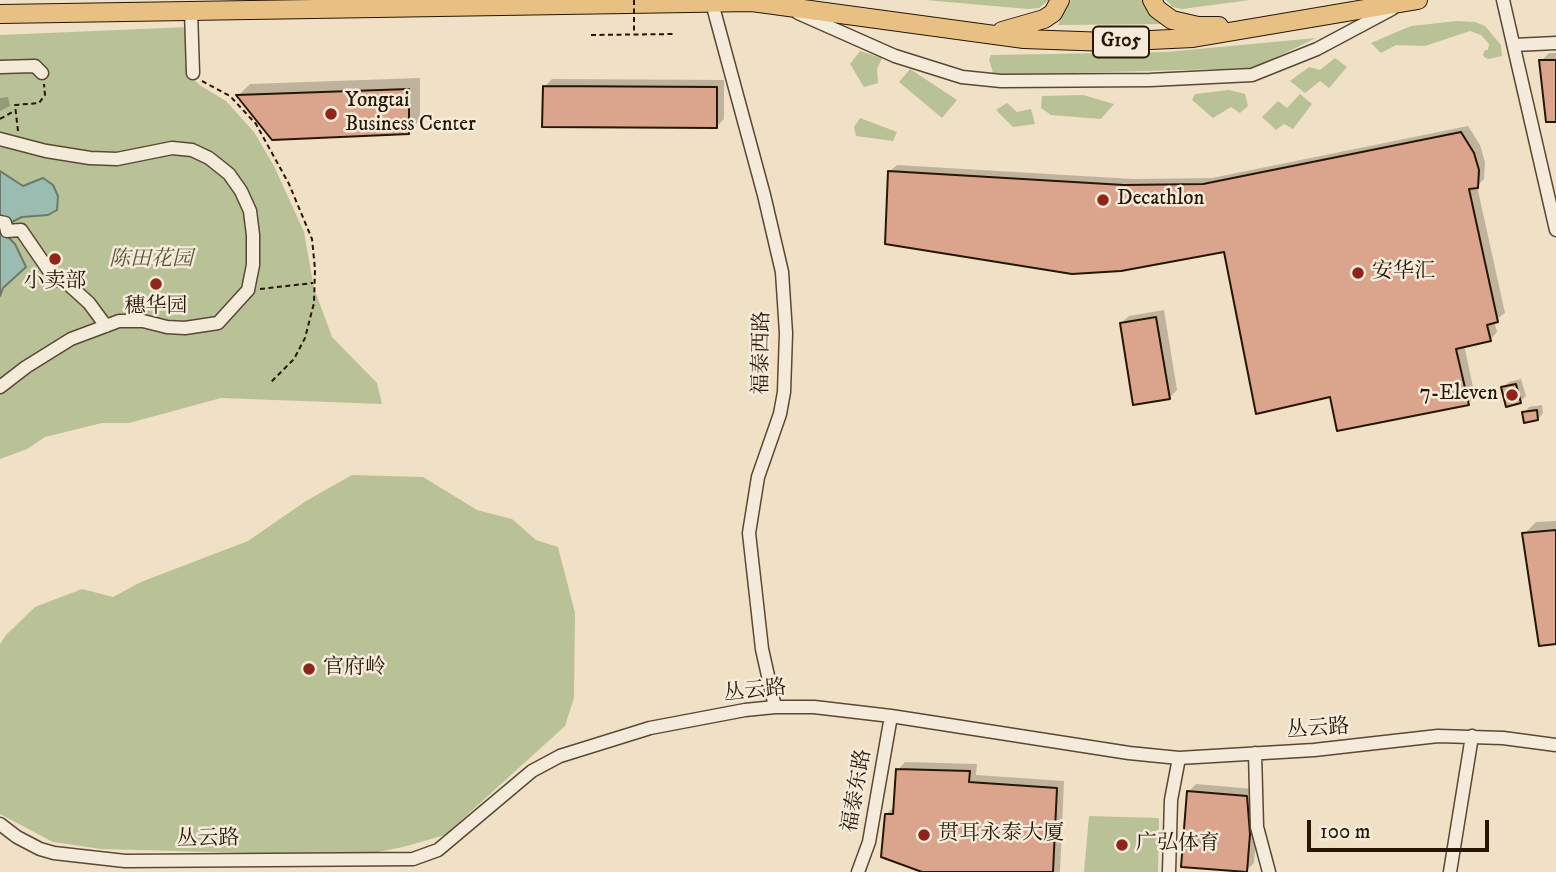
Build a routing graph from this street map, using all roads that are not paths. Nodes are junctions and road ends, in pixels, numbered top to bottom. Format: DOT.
graph roads {
  1 [pos="1060,0"];
  2 [pos="1152,0"];
  3 [pos="1503,0"];
  4 [pos="1411,1"];
  5 [pos="712,2"];
  6 [pos="779,5"];
  7 [pos="191,11"];
  8 [pos="0,14"];
  9 [pos="1254,28"];
  10 [pos="988,34"];
  11 [pos="1556,43"];
  12 [pos="1514,45"];
  13 [pos="0,67"];
  14 [pos="42,73"];
  15 [pos="193,73"];
  16 [pos="0,139"];
  17 [pos="0,222"];
  18 [pos="1556,230"];
  19 [pos="106,326"];
  20 [pos="0,387"];
  21 [pos="775,707"];
  22 [pos="891,716"];
  23 [pos="1472,736"];
  24 [pos="1556,745"];
  25 [pos="1255,753"];
  26 [pos="1179,758"];
  27 [pos="0,824"];
  28 [pos="261,865"];
  29 [pos="858,872"];
  30 [pos="1169,872"];
  31 [pos="1269,872"];
  32 [pos="1450,872"];
  1 -- 10 [label="highway"];
  2 -- 9 [label="highway"];
  3 -- 12 [label="street"];
  4 -- 6 [label="street"];
  4 -- 9 [label="highway, G105"];
  5 -- 6 [label="highway, G105"];
  5 -- 7 [label="highway, G105"];
  5 -- 21 [label="street, 福泰西路"];
  6 -- 10 [label="highway, G105"];
  7 -- 8 [label="highway, G105"];
  7 -- 15 [label="street"];
  9 -- 10 [label="highway, G105"];
  11 -- 12 [label="street"];
  12 -- 18 [label="street"];
  13 -- 14 [label="street"];
  16 -- 19 [label="street"];
  17 -- 19 [label="street"];
  19 -- 20 [label="street"];
  21 -- 22 [label="street, 丛云路"];
  21 -- 28 [label="street, 丛云路"];
  22 -- 26 [label="street, 丛云路"];
  22 -- 29 [label="street, 福泰东路"];
  23 -- 24 [label="street, 丛云路"];
  23 -- 25 [label="street, 丛云路"];
  23 -- 32 [label="street"];
  25 -- 26 [label="street, 丛云路"];
  25 -- 31 [label="street"];
  26 -- 30 [label="street"];
  27 -- 28 [label="street, 丛云路"];
}
